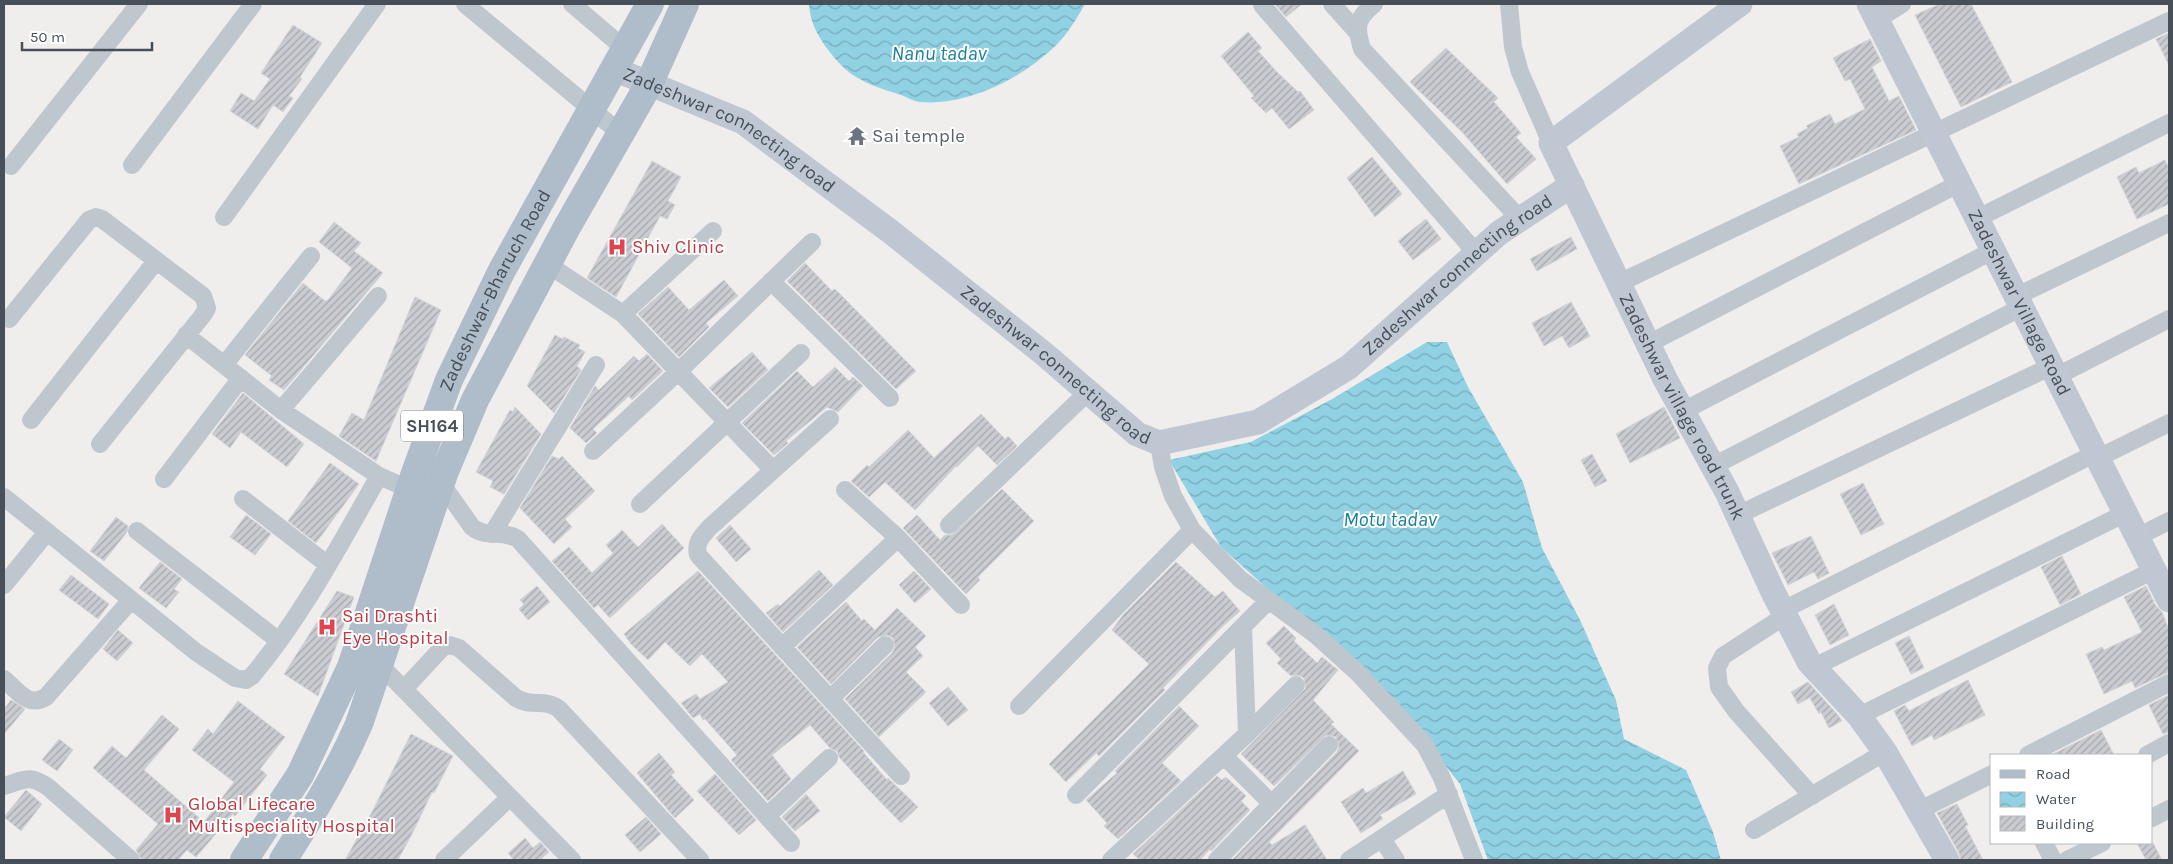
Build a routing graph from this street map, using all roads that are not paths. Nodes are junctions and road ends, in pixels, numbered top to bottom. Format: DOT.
graph roads {
  1 [pos="139,4"];
  2 [pos="253,4"];
  3 [pos="377,4"];
  4 [pos="465,4"];
  5 [pos="572,4"];
  6 [pos="650,4"];
  7 [pos="685,4"];
  8 [pos="1332,4"];
  9 [pos="1374,4"];
  10 [pos="1510,4"];
  11 [pos="1740,4"];
  12 [pos="1902,4"];
  13 [pos="1262,5"];
  14 [pos="1873,12"];
  15 [pos="2169,21"];
  16 [pos="1356,32"];
  17 [pos="619,59"];
  18 [pos="649,84"];
  19 [pos="591,109"];
  20 [pos="2169,123"];
  21 [pos="620,133"];
  22 [pos="1935,134"];
  23 [pos="1551,143"];
  24 [pos="11,166"];
  25 [pos="132,166"];
  26 [pos="1960,183"];
  27 [pos="1572,186"];
  28 [pos="224,217"];
  29 [pos="1978,218"];
  30 [pos="1520,219"];
  31 [pos="2169,223"];
  32 [pos="713,230"];
  33 [pos="812,242"];
  34 [pos="1994,250"];
  35 [pos="1477,254"];
  36 [pos="311,256"];
  37 [pos="156,261"];
  38 [pos="547,264"];
  39 [pos="771,281"];
  40 [pos="1619,283"];
  41 [pos="378,296"];
  42 [pos="2020,301"];
  43 [pos="623,314"];
  44 [pos="2169,319"];
  45 [pos="9,320"];
  46 [pos="186,335"];
  47 [pos="1648,344"];
  48 [pos="801,354"];
  49 [pos="224,365"];
  50 [pos="596,365"];
  51 [pos="680,371"];
  52 [pos="2055,371"];
  53 [pos="241,378"];
  54 [pos="1088,392"];
  55 [pos="890,398"];
  56 [pos="281,410"];
  57 [pos="1683,411"];
  58 [pos="830,419"];
  59 [pos="31,420"];
  60 [pos="728,422"];
  61 [pos="2169,423"];
  62 [pos="1159,442"];
  63 [pos="100,444"];
  64 [pos="594,451"];
  65 [pos="2097,456"];
  66 [pos="1713,466"];
  67 [pos="773,470"];
  68 [pos="379,476"];
  69 [pos="164,479"];
  70 [pos="441,483"];
  71 [pos="409,489"];
  72 [pos="844,490"];
  73 [pos="4,497"];
  74 [pos="243,499"];
  75 [pos="640,504"];
  76 [pos="2126,513"];
  77 [pos="1738,515"];
  78 [pos="2169,521"];
  79 [pos="949,525"];
  80 [pos="1192,530"];
  81 [pos="137,531"];
  82 [pos="46,532"];
  83 [pos="492,534"];
  84 [pos="2138,536"];
  85 [pos="898,538"];
  86 [pos="328,565"];
  87 [pos="2154,570"];
  88 [pos="4,585"];
  89 [pos="131,600"];
  90 [pos="2169,600"];
  91 [pos="1268,601"];
  92 [pos="962,605"];
  93 [pos="1784,613"];
  94 [pos="1243,626"];
  95 [pos="279,641"];
  96 [pos="885,645"];
  97 [pos="782,647"];
  98 [pos="379,664"];
  99 [pos="1814,667"];
  100 [pos="4,679"];
  101 [pos="2169,683"];
  102 [pos="1296,686"];
  103 [pos="404,689"];
  104 [pos="830,699"];
  105 [pos="1019,706"];
  106 [pos="1859,716"];
  107 [pos="1247,734"];
  108 [pos="2169,743"];
  109 [pos="1329,745"];
  110 [pos="1885,752"];
  111 [pos="2030,754"];
  112 [pos="2149,754"];
  113 [pos="1224,756"];
  114 [pos="829,758"];
  115 [pos="1990,775"];
  116 [pos="901,776"];
  117 [pos="4,786"];
  118 [pos="1449,794"];
  119 [pos="1076,795"];
  120 [pos="1812,796"];
  121 [pos="509,798"];
  122 [pos="1272,804"];
  123 [pos="2169,809"];
  124 [pos="1918,811"];
  125 [pos="767,816"];
  126 [pos="2153,817"];
  127 [pos="1754,830"];
  128 [pos="1382,839"];
  129 [pos="791,843"];
  130 [pos="2045,844"];
  131 [pos="2100,844"];
  132 [pos="252,857"];
  133 [pos="131,860"];
  134 [pos="283,860"];
  135 [pos="444,860"];
  136 [pos="572,860"];
  137 [pos="700,860"];
  138 [pos="1112,860"];
  139 [pos="1217,860"];
  140 [pos="1349,860"];
  141 [pos="1396,860"];
  142 [pos="1474,860"];
  143 [pos="1947,860"];
  144 [pos="2053,860"];
  145 [pos="2067,860"];
  1 -- 24 [label="street"];
  2 -- 25 [label="street"];
  3 -- 28 [label="street"];
  4 -- 19 [label="street"];
  5 -- 17 [label="street"];
  6 -- 17 [label="main road, Zadeshwar-Bharuch Road / SH164"];
  7 -- 18 [label="main road, Zadeshwar-Bharuch Road / SH164"];
  8 -- 16 [label="street"];
  9 -- 16 [label="street"];
  10 -- 23 [label="street"];
  11 -- 23 [label="street"];
  12 -- 14 [label="street"];
  13 -- 35 [label="street"];
  14 -- 22 [label="street, Zadeshwar Village Road"];
  15 -- 22 [label="street"];
  16 -- 30 [label="street"];
  17 -- 18 [label="street, Zadeshwar connecting road"];
  17 -- 19 [label="main road, Zadeshwar-Bharuch Road / SH164"];
  18 -- 21 [label="main road, Zadeshwar-Bharuch Road / SH164"];
  18 -- 54 [label="street, Zadeshwar connecting road"];
  19 -- 21 [label="street"];
  19 -- 71 [label="main road, Zadeshwar-Bharuch Road / SH164"];
  20 -- 29 [label="street"];
  21 -- 38 [label="main road, Zadeshwar-Bharuch Road / SH164"];
  22 -- 26 [label="street, Zadeshwar Village Road"];
  22 -- 40 [label="street"];
  23 -- 27 [label="street, Zadeshwar village road trunk"];
  26 -- 29 [label="street, Zadeshwar Village Road"];
  26 -- 47 [label="street"];
  27 -- 30 [label="street, Zadeshwar connecting road"];
  27 -- 40 [label="street, Zadeshwar village road trunk"];
  29 -- 34 [label="street, Zadeshwar Village Road"];
  30 -- 35 [label="street, Zadeshwar connecting road"];
  31 -- 42 [label="street"];
  32 -- 43 [label="street"];
  33 -- 39 [label="street"];
  34 -- 42 [label="street, Zadeshwar Village Road"];
  34 -- 57 [label="street"];
  35 -- 62 [label="street, Zadeshwar connecting road"];
  36 -- 49 [label="street"];
  37 -- 45 [label="street"];
  37 -- 46 [label="street"];
  37 -- 59 [label="street"];
  38 -- 43 [label="street"];
  38 -- 70 [label="main road, Zadeshwar-Bharuch Road / SH164"];
  39 -- 51 [label="street"];
  39 -- 55 [label="street"];
  40 -- 47 [label="street, Zadeshwar village road trunk"];
  41 -- 56 [label="street"];
  42 -- 52 [label="street, Zadeshwar Village Road"];
  42 -- 66 [label="street"];
  43 -- 51 [label="street"];
  44 -- 52 [label="street"];
  46 -- 49 [label="street"];
  46 -- 63 [label="street"];
  47 -- 57 [label="street, Zadeshwar village road trunk"];
  48 -- 60 [label="street"];
  49 -- 53 [label="street"];
  50 -- 83 [label="street"];
  51 -- 60 [label="street"];
  51 -- 64 [label="street"];
  52 -- 65 [label="street, Zadeshwar Village Road"];
  52 -- 77 [label="street"];
  53 -- 56 [label="street"];
  53 -- 69 [label="street"];
  54 -- 62 [label="street, Zadeshwar connecting road"];
  54 -- 79 [label="street"];
  56 -- 68 [label="street"];
  57 -- 66 [label="street, Zadeshwar village road trunk"];
  58 -- 67 [label="street"];
  60 -- 67 [label="street"];
  60 -- 75 [label="street"];
  61 -- 65 [label="street"];
  62 -- 80 [label="street"];
  65 -- 76 [label="street, Zadeshwar Village Road"];
  65 -- 93 [label="street"];
  66 -- 77 [label="street, Zadeshwar village road trunk"];
  67 -- 97 [label="street"];
  68 -- 71 [label="street"];
  68 -- 86 [label="street"];
  70 -- 83 [label="street"];
  70 -- 98 [label="main road, Zadeshwar-Bharuch Road / SH164"];
  71 -- 132 [label="main road, Zadeshwar-Bharuch Road / SH164"];
  72 -- 85 [label="street"];
  73 -- 82 [label="street"];
  74 -- 86 [label="street"];
  76 -- 84 [label="street, Zadeshwar Village Road"];
  76 -- 99 [label="street"];
  77 -- 93 [label="street, Zadeshwar village road trunk"];
  78 -- 84 [label="street"];
  80 -- 91 [label="street"];
  80 -- 105 [label="street"];
  81 -- 95 [label="street"];
  82 -- 88 [label="street"];
  82 -- 89 [label="street"];
  83 -- 125 [label="street"];
  84 -- 87 [label="street, Zadeshwar Village Road"];
  85 -- 92 [label="street"];
  85 -- 97 [label="street"];
  86 -- 95 [label="street"];
  87 -- 90 [label="street, Zadeshwar Village Road"];
  87 -- 106 [label="street"];
  89 -- 95 [label="street"];
  89 -- 100 [label="street"];
  91 -- 94 [label="street"];
  91 -- 118 [label="street"];
  93 -- 99 [label="street, Zadeshwar village road trunk"];
  93 -- 120 [label="street"];
  94 -- 107 [label="street"];
  94 -- 119 [label="street"];
  96 -- 104 [label="street"];
  97 -- 104 [label="street"];
  98 -- 103 [label="street"];
  98 -- 134 [label="main road, Zadeshwar-Bharuch Road / SH164"];
  99 -- 106 [label="street, Zadeshwar village road trunk"];
  101 -- 111 [label="street"];
  102 -- 107 [label="street"];
  103 -- 121 [label="street"];
  103 -- 137 [label="street"];
  104 -- 116 [label="street"];
  106 -- 110 [label="street, Zadeshwar village road trunk"];
  107 -- 113 [label="street"];
  108 -- 112 [label="street"];
  109 -- 122 [label="street"];
  110 -- 120 [label="street"];
  110 -- 124 [label="street, Zadeshwar village road trunk"];
  113 -- 122 [label="street"];
  113 -- 138 [label="street"];
  114 -- 125 [label="street"];
  115 -- 124 [label="street"];
  117 -- 133 [label="street"];
  118 -- 128 [label="street"];
  118 -- 142 [label="street"];
  120 -- 127 [label="street"];
  121 -- 135 [label="street"];
  121 -- 136 [label="street"];
  122 -- 139 [label="street"];
  123 -- 126 [label="street"];
  124 -- 143 [label="street, Zadeshwar village road trunk"];
  125 -- 129 [label="street"];
  128 -- 140 [label="street"];
  128 -- 141 [label="street"];
  130 -- 144 [label="street"];
  131 -- 145 [label="street"];
}
